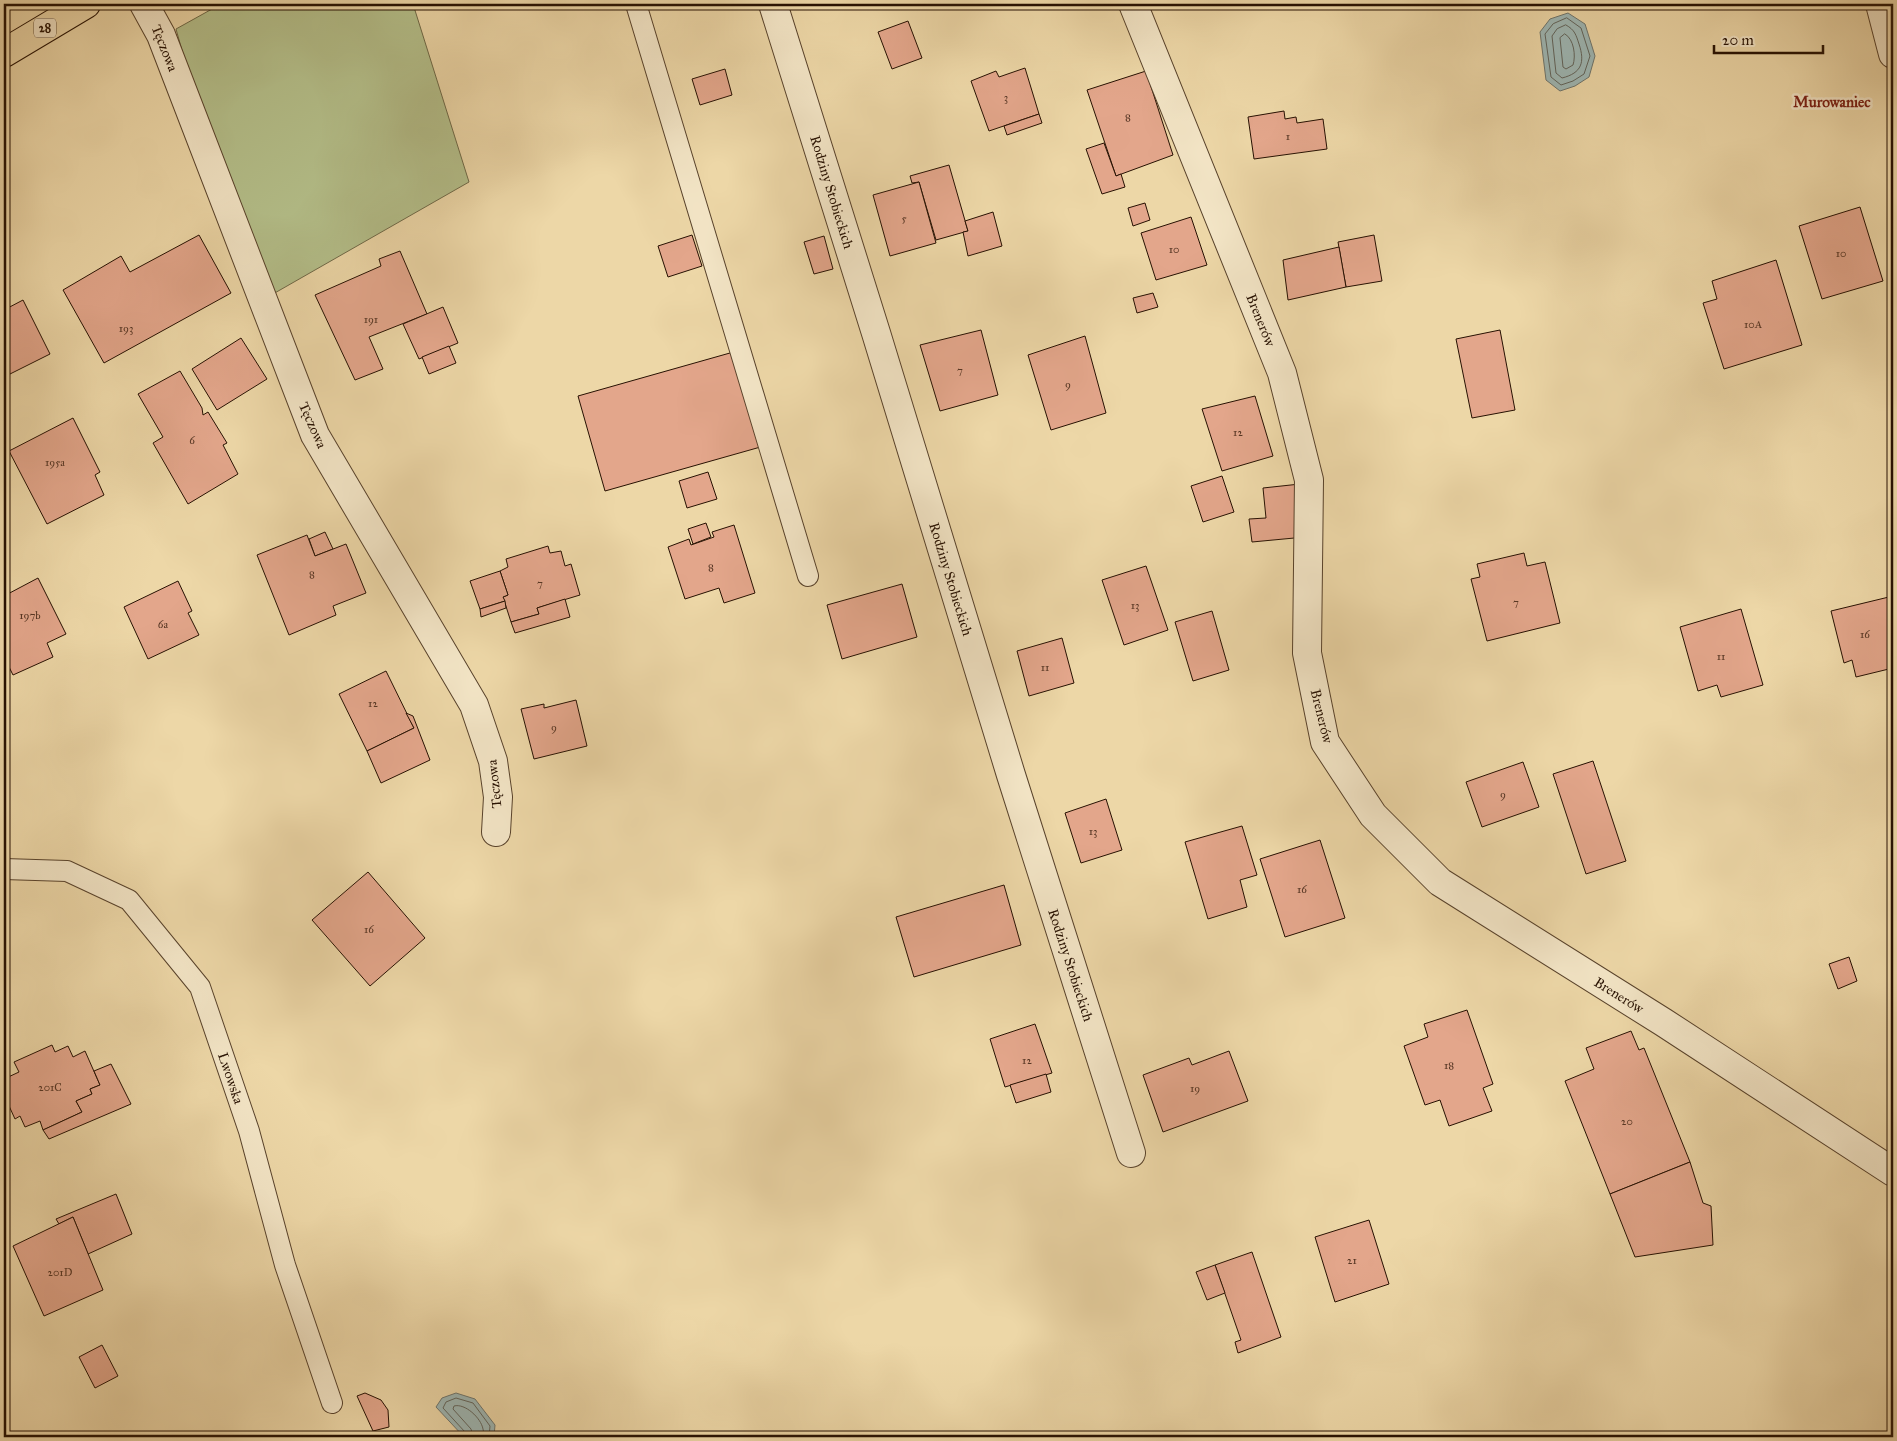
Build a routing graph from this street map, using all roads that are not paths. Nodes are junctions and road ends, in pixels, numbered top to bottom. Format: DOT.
graph roads {
  1 [pos="86,4"];
  2 [pos="144,4"];
  3 [pos="636,4"];
  4 [pos="773,4"];
  5 [pos="1133,4"];
  6 [pos="1880,4"];
  7 [pos="4,53"];
  8 [pos="1893,54"];
  9 [pos="808,576"];
  10 [pos="496,832"];
  11 [pos="4,869"];
  12 [pos="1131,1153"];
  13 [pos="1893,1172"];
  14 [pos="332,1403"];
  1 -- 7 [label="main road, 28"];
  2 -- 10 [label="street, Tęczowa"];
  3 -- 9 [label="lane"];
  4 -- 12 [label="street, Rodziny Stobieckich"];
  5 -- 13 [label="street, Brenerów"];
  6 -- 8 [label="street"];
  11 -- 14 [label="lane, Lwowska"];
}
